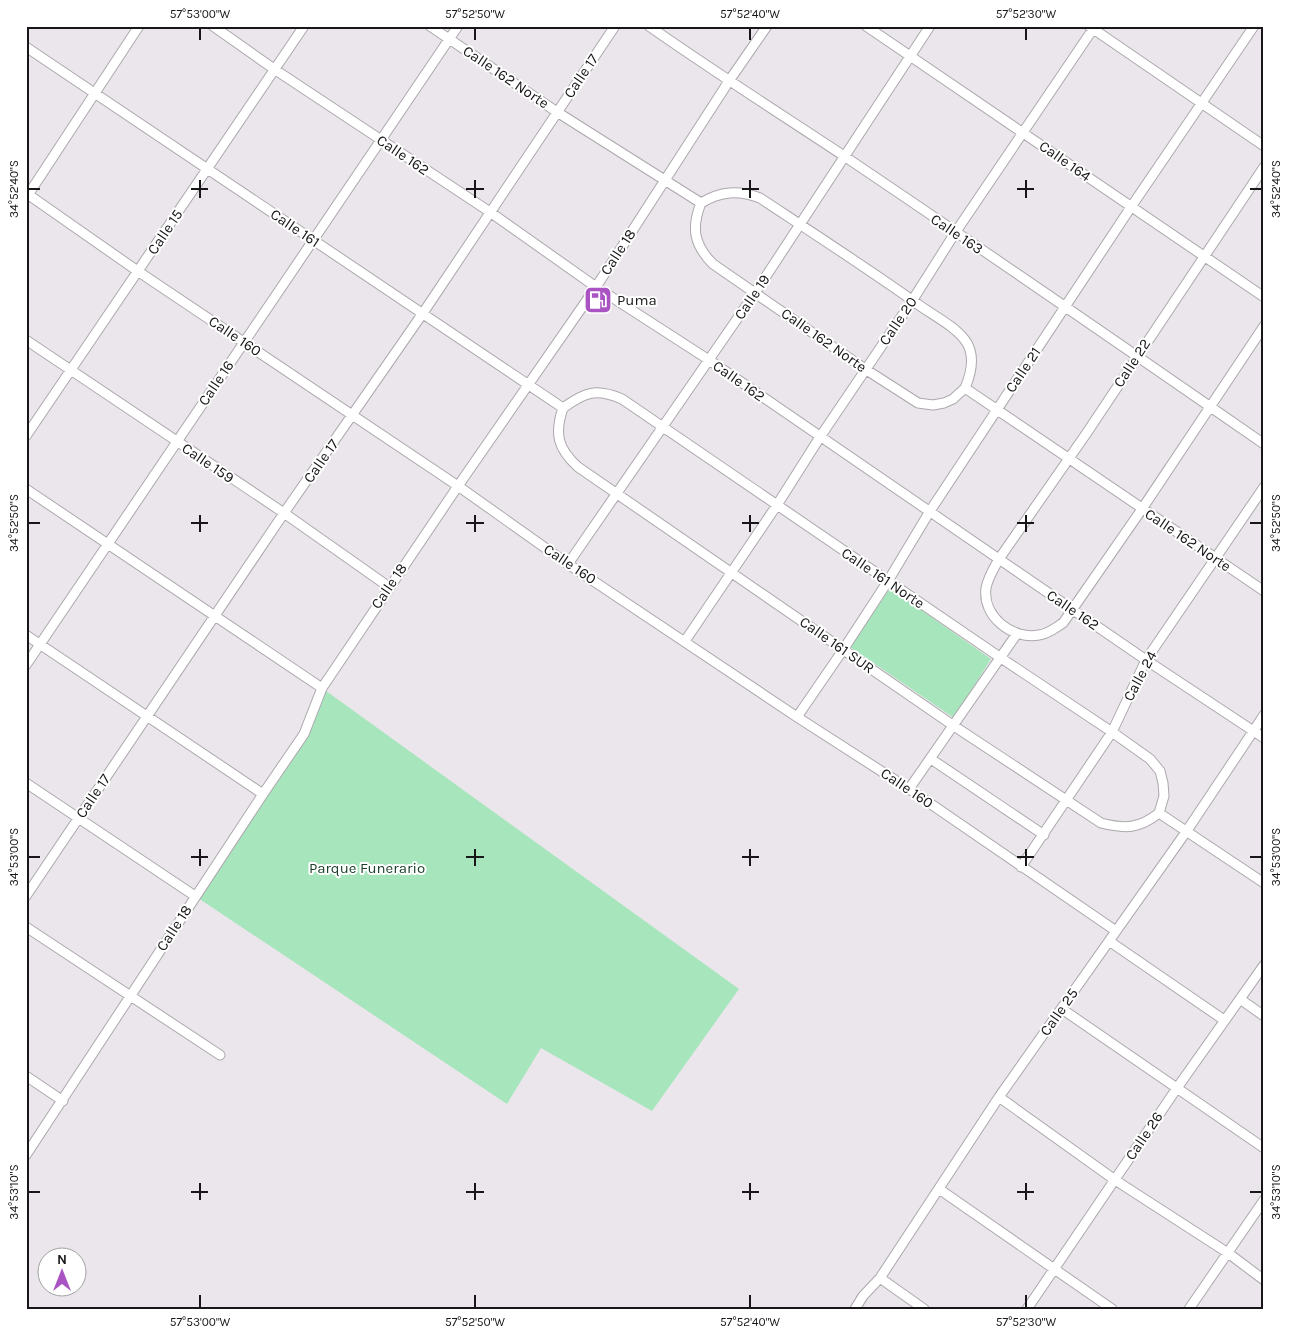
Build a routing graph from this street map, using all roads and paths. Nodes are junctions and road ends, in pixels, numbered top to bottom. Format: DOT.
graph roads {
  1 [pos="139,26"];
  2 [pos="212,26"];
  3 [pos="304,26"];
  4 [pos="430,26"];
  5 [pos="458,26"];
  6 [pos="615,26"];
  7 [pos="649,26"];
  8 [pos="767,26"];
  9 [pos="866,26"];
  10 [pos="930,26"];
  11 [pos="1254,26"];
  12 [pos="1092,27"];
  13 [pos="449,39"];
  14 [pos="26,47"];
  15 [pos="910,57"];
  16 [pos="274,69"];
  17 [pos="729,82"];
  18 [pos="96,94"];
  19 [pos="1202,104"];
  20 [pos="557,112"];
  21 [pos="1023,132"];
  22 [pos="382,140"];
  23 [pos="1264,146"];
  24 [pos="844,157"];
  25 [pos="1264,167"];
  26 [pos="208,169"];
  27 [pos="664,180"];
  28 [pos="27,195"];
  29 [pos="701,203"];
  30 [pos="1131,207"];
  31 [pos="490,212"];
  32 [pos="799,224"];
  33 [pos="955,233"];
  34 [pos="314,241"];
  35 [pos="1204,257"];
  36 [pos="139,272"];
  37 [pos="596,286"];
  38 [pos="755,292"];
  39 [pos="1264,297"];
  40 [pos="912,301"];
  41 [pos="1066,307"];
  42 [pos="423,313"];
  43 [pos="1264,326"];
  44 [pos="26,340"];
  45 [pos="244,342"];
  46 [pos="1137,356"];
  47 [pos="708,360"];
  48 [pos="865,369"];
  49 [pos="70,370"];
  50 [pos="528,384"];
  51 [pos="965,388"];
  52 [pos="1210,407"];
  53 [pos="563,408"];
  54 [pos="996,410"];
  55 [pos="353,415"];
  56 [pos="663,427"];
  57 [pos="26,436"];
  58 [pos="820,437"];
  59 [pos="176,442"];
  60 [pos="1264,444"];
  61 [pos="1069,458"];
  62 [pos="458,486"];
  63 [pos="1264,487"];
  64 [pos="26,489"];
  65 [pos="617,494"];
  66 [pos="777,505"];
  67 [pos="1142,509"];
  68 [pos="930,510"];
  69 [pos="284,513"];
  70 [pos="108,543"];
  71 [pos="1216,558"];
  72 [pos="999,559"];
  73 [pos="568,564"];
  74 [pos="732,572"];
  75 [pos="888,581"];
  76 [pos="389,586"];
  77 [pos="1264,591"];
  78 [pos="1073,610"];
  79 [pos="214,616"];
  80 [pos="1016,634"];
  81 [pos="26,635"];
  82 [pos="685,641"];
  83 [pos="40,645"];
  84 [pos="843,650"];
  85 [pos="1001,658"];
  86 [pos="1146,660"];
  87 [pos="26,665"];
  88 [pos="322,688"];
  89 [pos="1264,715"];
  90 [pos="146,716"];
  91 [pos="796,717"];
  92 [pos="954,726"];
  93 [pos="1253,730"];
  94 [pos="1112,732"];
  95 [pos="1264,738"];
  96 [pos="931,758"];
  97 [pos="26,782"];
  98 [pos="909,789"];
  99 [pos="263,794"];
  100 [pos="1066,802"];
  101 [pos="1159,813"];
  102 [pos="78,818"];
  103 [pos="1186,832"];
  104 [pos="1044,834"];
  105 [pos="1021,867"];
  106 [pos="1264,883"];
  107 [pos="26,896"];
  108 [pos="195,896"];
  109 [pos="26,927"];
  110 [pos="1116,932"];
  111 [pos="1109,941"];
  112 [pos="1264,965"];
  113 [pos="130,996"];
  114 [pos="1240,999"];
  115 [pos="1062,1009"];
  116 [pos="1264,1016"];
  117 [pos="1224,1020"];
  118 [pos="220,1056"];
  119 [pos="26,1076"];
  120 [pos="1177,1088"];
  121 [pos="999,1097"];
  122 [pos="63,1101"];
  123 [pos="1264,1148"];
  124 [pos="26,1155"];
  125 [pos="1115,1180"];
  126 [pos="939,1189"];
  127 [pos="1264,1200"];
  128 [pos="1228,1253"];
  129 [pos="1053,1269"];
  130 [pos="880,1278"];
  131 [pos="1264,1280"];
  132 [pos="855,1309"];
  133 [pos="924,1309"];
  134 [pos="1027,1309"];
  135 [pos="1112,1309"];
  136 [pos="1189,1309"];
  1 -- 18 [label="street"];
  2 -- 16 [label="street, Calle 162"];
  3 -- 16 [label="street, Calle 15"];
  4 -- 13 [label="street, Calle 162 Norte"];
  5 -- 13 [label="street, Calle 16"];
  6 -- 20 [label="street, Calle 17"];
  7 -- 17 [label="street, Calle 163"];
  8 -- 17 [label="street, Calle 18"];
  9 -- 15 [label="street, Calle 164"];
  10 -- 15 [label="street, Calle 19"];
  11 -- 19 [label="street, Calle 21"];
  12 -- 19 [label="street"];
  12 -- 21 [label="street, Calle 20"];
  13 -- 20 [label="street, Calle 162 Norte"];
  13 -- 22 [label="street, Calle 16"];
  14 -- 18 [label="street, Calle 161"];
  15 -- 21 [label="street, Calle 164"];
  15 -- 24 [label="street, Calle 19"];
  16 -- 22 [label="street, Calle 162"];
  16 -- 26 [label="street, Calle 15"];
  17 -- 24 [label="street, Calle 163"];
  17 -- 27 [label="street, Calle 18"];
  18 -- 26 [label="street, Calle 161"];
  18 -- 28 [label="street"];
  19 -- 23 [label="street"];
  19 -- 30 [label="street, Calle 21"];
  20 -- 27 [label="street, Calle 162 Norte"];
  20 -- 31 [label="street, Calle 17"];
  21 -- 30 [label="street, Calle 164"];
  21 -- 33 [label="street, Calle 20"];
  22 -- 31 [label="street, Calle 162"];
  22 -- 34 [label="street, Calle 16"];
  24 -- 32 [label="street, Calle 19"];
  24 -- 33 [label="street, Calle 163"];
  25 -- 35 [label="street, Calle 22"];
  26 -- 34 [label="street, Calle 161"];
  26 -- 36 [label="street, Calle 15"];
  27 -- 29 [label="street, Calle 162 Norte"];
  27 -- 37 [label="street, Calle 18"];
  28 -- 36 [label="street, Calle 160"];
  29 -- 32 [label="street"];
  29 -- 38 [label="street, Calle 162 Norte"];
  30 -- 35 [label="street, Calle 164"];
  30 -- 41 [label="street, Calle 21"];
  31 -- 37 [label="street, Calle 162"];
  31 -- 42 [label="street, Calle 17"];
  32 -- 38 [label="street, Calle 19"];
  32 -- 40 [label="street"];
  33 -- 40 [label="street, Calle 20"];
  33 -- 41 [label="street, Calle 163"];
  34 -- 42 [label="street, Calle 161"];
  34 -- 45 [label="street, Calle 16"];
  35 -- 39 [label="street, Calle 164"];
  35 -- 46 [label="street, Calle 22"];
  36 -- 45 [label="street, Calle 160"];
  36 -- 49 [label="street, Calle 15"];
  37 -- 47 [label="street, Calle 162"];
  37 -- 50 [label="street, Calle 18"];
  38 -- 47 [label="street, Calle 19"];
  38 -- 48 [label="street, Calle 162 Norte"];
  40 -- 48 [label="street, Calle 20"];
  40 -- 51 [label="street"];
  41 -- 46 [label="street, Calle 163"];
  41 -- 54 [label="street, Calle 21"];
  42 -- 50 [label="street, Calle 161"];
  42 -- 55 [label="street, Calle 17"];
  43 -- 52 [label="street"];
  44 -- 49 [label="street, Calle 159"];
  45 -- 55 [label="street, Calle 160"];
  45 -- 59 [label="street, Calle 16"];
  46 -- 52 [label="street, Calle 163"];
  46 -- 61 [label="street, Calle 22"];
  47 -- 56 [label="street, Calle 19"];
  47 -- 58 [label="street, Calle 162"];
  48 -- 51 [label="street, Calle 162 Norte"];
  48 -- 58 [label="street, Calle 20"];
  49 -- 57 [label="street, Calle 15"];
  49 -- 59 [label="street, Calle 159"];
  50 -- 53 [label="street, Calle 161"];
  50 -- 62 [label="street, Calle 18"];
  51 -- 54 [label="street, Calle 162 Norte"];
  52 -- 60 [label="street, Calle 163"];
  52 -- 67 [label="street"];
  53 -- 56 [label="street, Calle 161 Norte"];
  53 -- 65 [label="street, Calle 161 SUR"];
  54 -- 61 [label="street, Calle 162 Norte"];
  54 -- 68 [label="street, Calle 21"];
  55 -- 62 [label="street, Calle 160"];
  55 -- 69 [label="street, Calle 17"];
  56 -- 65 [label="street, Calle 19"];
  56 -- 66 [label="street, Calle 161 Norte"];
  58 -- 66 [label="street, Calle 20"];
  58 -- 68 [label="street, Calle 162"];
  59 -- 69 [label="street, Calle 159"];
  59 -- 70 [label="street, Calle 16"];
  61 -- 67 [label="street, Calle 162 Norte"];
  61 -- 72 [label="street, Calle 22"];
  62 -- 73 [label="street, Calle 160"];
  62 -- 76 [label="street, Calle 18"];
  63 -- 71 [label="street, Calle 24"];
  64 -- 70 [label="street"];
  65 -- 73 [label="street, Calle 19"];
  65 -- 74 [label="street, Calle 161 SUR"];
  66 -- 74 [label="street, Calle 20"];
  66 -- 75 [label="street, Calle 161 Norte"];
  67 -- 71 [label="street, Calle 162 Norte"];
  67 -- 78 [label="street"];
  68 -- 72 [label="street, Calle 162"];
  68 -- 75 [label="street, Calle 21"];
  69 -- 76 [label="street, Calle 159"];
  69 -- 79 [label="street, Calle 17"];
  70 -- 79 [label="street"];
  70 -- 83 [label="street, Calle 16"];
  71 -- 77 [label="street, Calle 162 Norte"];
  71 -- 86 [label="street, Calle 24"];
  72 -- 78 [label="street, Calle 162"];
  72 -- 80 [label="street, Calle 22"];
  73 -- 82 [label="street, Calle 160"];
  74 -- 82 [label="street, Calle 20"];
  74 -- 84 [label="street, Calle 161 SUR"];
  75 -- 84 [label="street, Calle 21"];
  75 -- 85 [label="street, Calle 161 Norte"];
  76 -- 88 [label="street, Calle 18"];
  78 -- 80 [label="street"];
  78 -- 86 [label="street, Calle 162"];
  79 -- 88 [label="street"];
  79 -- 90 [label="street, Calle 17"];
  80 -- 85 [label="street"];
  81 -- 83 [label="street"];
  82 -- 91 [label="street, Calle 160"];
  83 -- 87 [label="street, Calle 16"];
  83 -- 90 [label="street"];
  84 -- 91 [label="street, Calle 21"];
  84 -- 92 [label="street, Calle 161 SUR"];
  85 -- 92 [label="street"];
  85 -- 94 [label="street, Calle 161 Norte"];
  86 -- 93 [label="street, Calle 162"];
  86 -- 94 [label="street, Calle 24"];
  88 -- 99 [label="street, Calle 18"];
  89 -- 93 [label="street, Calle 25"];
  90 -- 99 [label="street"];
  90 -- 102 [label="street, Calle 17"];
  91 -- 98 [label="street, Calle 160"];
  92 -- 96 [label="street"];
  92 -- 100 [label="street, Calle 161 SUR"];
  93 -- 95 [label="street, Calle 162"];
  93 -- 103 [label="street, Calle 25"];
  94 -- 100 [label="street, Calle 24"];
  94 -- 101 [label="street, Calle 161 Norte"];
  96 -- 98 [label="street"];
  96 -- 104 [label="street"];
  97 -- 102 [label="street"];
  98 -- 105 [label="street, Calle 160"];
  99 -- 108 [label="street, Calle 18"];
  100 -- 101 [label="street, Calle 161 SUR"];
  100 -- 104 [label="street, Calle 24"];
  101 -- 103 [label="street"];
  102 -- 107 [label="street, Calle 17"];
  102 -- 108 [label="street"];
  103 -- 106 [label="street"];
  103 -- 110 [label="street, Calle 25"];
  104 -- 105 [label="street, Calle 24"];
  105 -- 110 [label="street, Calle 160"];
  108 -- 113 [label="street, Calle 18"];
  109 -- 113 [label="street"];
  110 -- 111 [label="street, Calle 25"];
  111 -- 115 [label="street, Calle 25"];
  111 -- 117 [label="street"];
  112 -- 114 [label="street, Calle 26"];
  113 -- 118 [label="street"];
  113 -- 122 [label="street, Calle 18"];
  114 -- 116 [label="street"];
  114 -- 117 [label="street, Calle 26"];
  115 -- 120 [label="street"];
  115 -- 121 [label="street, Calle 25"];
  117 -- 120 [label="street, Calle 26"];
  119 -- 122 [label="street"];
  120 -- 123 [label="street"];
  120 -- 125 [label="street, Calle 26"];
  121 -- 125 [label="street"];
  121 -- 126 [label="street, Calle 25"];
  122 -- 124 [label="street, Calle 18"];
  125 -- 128 [label="street"];
  125 -- 129 [label="street, Calle 26"];
  126 -- 129 [label="street"];
  126 -- 130 [label="street, Calle 25"];
  127 -- 128 [label="street"];
  128 -- 131 [label="street"];
  128 -- 136 [label="street"];
  129 -- 134 [label="street, Calle 26"];
  129 -- 135 [label="street"];
  130 -- 132 [label="street, Calle 25"];
  130 -- 133 [label="street"];
}
